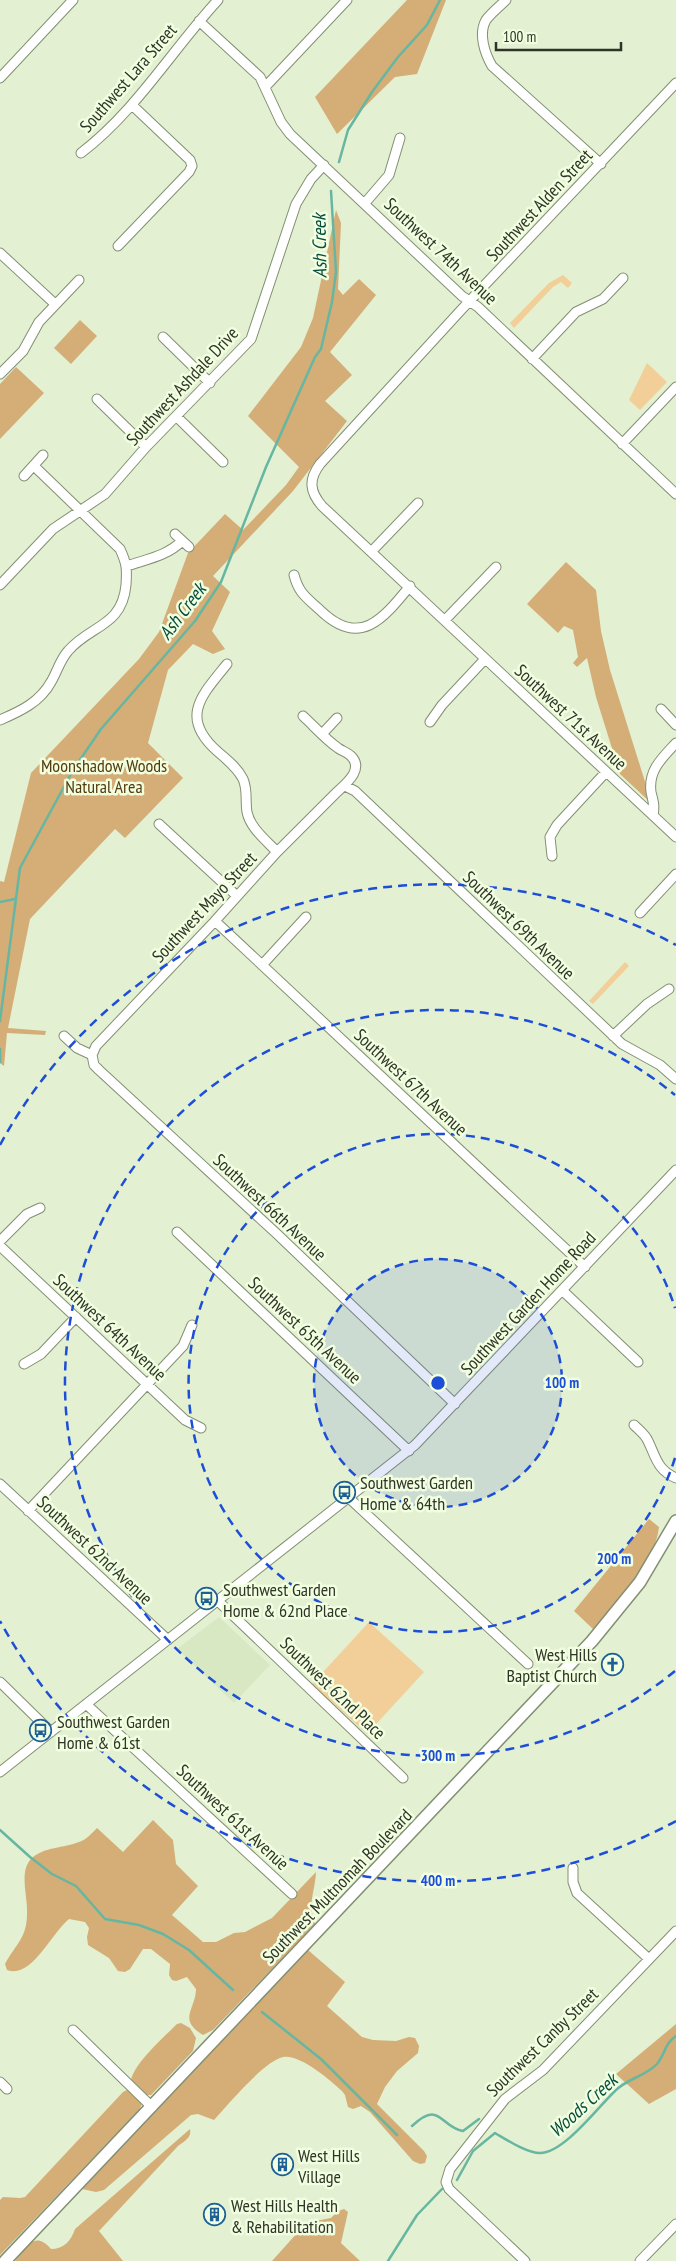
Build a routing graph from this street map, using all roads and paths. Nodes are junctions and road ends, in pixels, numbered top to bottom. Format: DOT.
graph roads {
  1 [pos="73,0"];
  2 [pos="218,0"];
  3 [pos="347,0"];
  4 [pos="506,0"];
  5 [pos="199,21"];
  6 [pos="0,78"];
  7 [pos="676,83"];
  8 [pos="266,86"];
  9 [pos="132,105"];
  10 [pos="400,138"];
  11 [pos="81,153"];
  12 [pos="601,164"];
  13 [pos="324,165"];
  14 [pos="365,203"];
  15 [pos="118,246"];
  16 [pos="0,253"];
  17 [pos="623,278"];
  18 [pos="79,280"];
  19 [pos="470,302"];
  20 [pos="55,304"];
  21 [pos="163,338"];
  22 [pos="532,359"];
  23 [pos="0,374"];
  24 [pos="210,383"];
  25 [pos="676,387"];
  26 [pos="97,399"];
  27 [pos="177,417"];
  28 [pos="622,444"];
  29 [pos="146,447"];
  30 [pos="43,455"];
  31 [pos="223,462"];
  32 [pos="34,466"];
  33 [pos="24,476"];
  34 [pos="311,484"];
  35 [pos="676,494"];
  36 [pos="418,503"];
  37 [pos="79,510"];
  38 [pos="175,534"];
  39 [pos="372,552"];
  40 [pos="127,566"];
  41 [pos="496,568"];
  42 [pos="294,575"];
  43 [pos="0,585"];
  44 [pos="410,586"];
  45 [pos="445,620"];
  46 [pos="485,659"];
  47 [pos="227,664"];
  48 [pos="661,709"];
  49 [pos="303,716"];
  50 [pos="337,718"];
  51 [pos="0,720"];
  52 [pos="430,722"];
  53 [pos="676,725"];
  54 [pos="323,733"];
  55 [pos="676,744"];
  56 [pos="606,772"];
  57 [pos="346,786"];
  58 [pos="653,815"];
  59 [pos="158,824"];
  60 [pos="676,837"];
  61 [pos="277,852"];
  62 [pos="552,856"];
  63 [pos="676,874"];
  64 [pos="237,896"];
  65 [pos="640,913"];
  66 [pos="306,916"];
  67 [pos="215,921"];
  68 [pos="262,965"];
  69 [pos="669,989"];
  70 [pos="64,1036"];
  71 [pos="613,1036"];
  72 [pos="92,1055"];
  73 [pos="676,1079"];
  74 [pos="676,1170"];
  75 [pos="40,1208"];
  76 [pos="178,1232"];
  77 [pos="0,1241"];
  78 [pos="0,1246"];
  79 [pos="585,1268"];
  80 [pos="562,1291"];
  81 [pos="76,1317"];
  82 [pos="192,1325"];
  83 [pos="638,1362"];
  84 [pos="24,1364"];
  85 [pos="148,1384"];
  86 [pos="455,1404"];
  87 [pos="634,1425"];
  88 [pos="201,1428"];
  89 [pos="409,1451"];
  90 [pos="676,1478"];
  91 [pos="0,1484"];
  92 [pos="349,1498"];
  93 [pos="28,1511"];
  94 [pos="676,1521"];
  95 [pos="218,1601"];
  96 [pos="168,1640"];
  97 [pos="528,1664"];
  98 [pos="0,1682"];
  99 [pos="86,1704"];
  100 [pos="51,1732"];
  101 [pos="0,1772"];
  102 [pos="404,1778"];
  103 [pos="573,1868"];
  104 [pos="292,1894"];
  105 [pos="675,1934"];
  106 [pos="649,1958"];
  107 [pos="73,2030"];
  108 [pos="0,2082"];
  109 [pos="7,2089"];
  110 [pos="152,2107"];
  111 [pos="676,2224"];
  112 [pos="5,2261"];
  113 [pos="525,2261"];
  114 [pos="640,2261"];
  1 -- 6 [label="street"];
  2 -- 5 [label="street, Southwest Lara Street"];
  3 -- 8 [label="street"];
  4 -- 12 [label="street"];
  5 -- 8 [label="street, Southwest 74th Avenue"];
  5 -- 9 [label="street, Southwest Lara Street"];
  7 -- 12 [label="street, Southwest Alden Street"];
  8 -- 13 [label="street, Southwest 74th Avenue"];
  9 -- 11 [label="street, Southwest Lara Street"];
  9 -- 15 [label="street"];
  10 -- 14 [label="street"];
  12 -- 19 [label="street, Southwest Alden Street"];
  13 -- 14 [label="street, Southwest 74th Avenue"];
  13 -- 24 [label="street, Southwest Ashdale Drive"];
  14 -- 19 [label="street, Southwest 74th Avenue"];
  16 -- 20 [label="street"];
  17 -- 22 [label="street"];
  18 -- 20 [label="street"];
  19 -- 22 [label="street, Southwest 74th Avenue"];
  19 -- 34 [label="street, Southwest Alden Street"];
  20 -- 23 [label="street"];
  21 -- 24 [label="street"];
  22 -- 28 [label="street, Southwest 74th Avenue"];
  24 -- 27 [label="street, Southwest Ashdale Drive"];
  25 -- 28 [label="street"];
  26 -- 29 [label="street"];
  27 -- 29 [label="street, Southwest Ashdale Drive"];
  27 -- 31 [label="street"];
  28 -- 35 [label="street, Southwest 74th Avenue"];
  29 -- 37 [label="street, Southwest Ashdale Drive"];
  30 -- 32 [label="street"];
  32 -- 33 [label="street"];
  32 -- 37 [label="street"];
  34 -- 39 [label="street, Southwest 71st Avenue"];
  36 -- 39 [label="street"];
  37 -- 40 [label="street"];
  37 -- 43 [label="street, Southwest Ashdale Drive"];
  38 -- 40 [label="street"];
  39 -- 44 [label="street, Southwest 71st Avenue"];
  40 -- 51 [label="street"];
  41 -- 45 [label="street"];
  42 -- 44 [label="street"];
  44 -- 45 [label="street, Southwest 71st Avenue"];
  45 -- 46 [label="street, Southwest 71st Avenue"];
  46 -- 52 [label="street"];
  46 -- 56 [label="street, Southwest 71st Avenue"];
  47 -- 61 [label="street"];
  48 -- 53 [label="street"];
  49 -- 54 [label="street"];
  50 -- 54 [label="street"];
  54 -- 57 [label="street"];
  55 -- 58 [label="street"];
  56 -- 58 [label="street, Southwest 71st Avenue"];
  56 -- 62 [label="street"];
  57 -- 61 [label="street, Southwest Mayo Street"];
  57 -- 71 [label="street, Southwest 69th Avenue"];
  58 -- 60 [label="street, Southwest 71st Avenue"];
  59 -- 64 [label="street"];
  61 -- 64 [label="street, Southwest Mayo Street"];
  63 -- 65 [label="street"];
  64 -- 67 [label="street, Southwest Mayo Street"];
  66 -- 68 [label="street"];
  67 -- 68 [label="street, Southwest 67th Avenue"];
  67 -- 72 [label="street, Southwest Mayo Street"];
  68 -- 79 [label="street, Southwest 67th Avenue"];
  69 -- 71 [label="street"];
  70 -- 72 [label="street, Southwest 66th Avenue"];
  71 -- 73 [label="street, Southwest 69th Avenue"];
  72 -- 86 [label="street, Southwest 66th Avenue"];
  74 -- 79 [label="street, Southwest Garden Home Road"];
  75 -- 77 [label="street"];
  76 -- 89 [label="street, Southwest 65th Avenue"];
  78 -- 81 [label="street, Southwest 64th Avenue"];
  79 -- 80 [label="street, Southwest Garden Home Road"];
  80 -- 83 [label="street"];
  80 -- 86 [label="street, Southwest Garden Home Road"];
  81 -- 84 [label="street"];
  81 -- 85 [label="street, Southwest 64th Avenue"];
  82 -- 85 [label="street"];
  85 -- 88 [label="street, Southwest 64th Avenue"];
  85 -- 93 [label="street"];
  86 -- 89 [label="street, Southwest Garden Home Road"];
  87 -- 90 [label="street"];
  89 -- 92 [label="street, Southwest Garden Home Road"];
  91 -- 93 [label="street, Southwest 62nd Avenue"];
  92 -- 95 [label="street, Southwest Garden Home Road"];
  92 -- 97 [label="street"];
  93 -- 96 [label="street, Southwest 62nd Avenue"];
  94 -- 110 [label="main road, Southwest Multnomah Boulevard"];
  95 -- 96 [label="street, Southwest Garden Home Road"];
  95 -- 102 [label="street, Southwest 62nd Place"];
  96 -- 99 [label="street, Southwest Garden Home Road"];
  98 -- 100 [label="street"];
  99 -- 100 [label="street, Southwest Garden Home Road"];
  99 -- 104 [label="street, Southwest 61st Avenue"];
  100 -- 101 [label="street, Southwest Garden Home Road"];
  103 -- 106 [label="street"];
  105 -- 106 [label="street, Southwest Canby Street"];
  106 -- 113 [label="street, Southwest Canby Street"];
  107 -- 110 [label="street"];
  108 -- 109 [label="street"];
  110 -- 112 [label="main road, Southwest Multnomah Boulevard"];
  111 -- 114 [label="street"];
}
